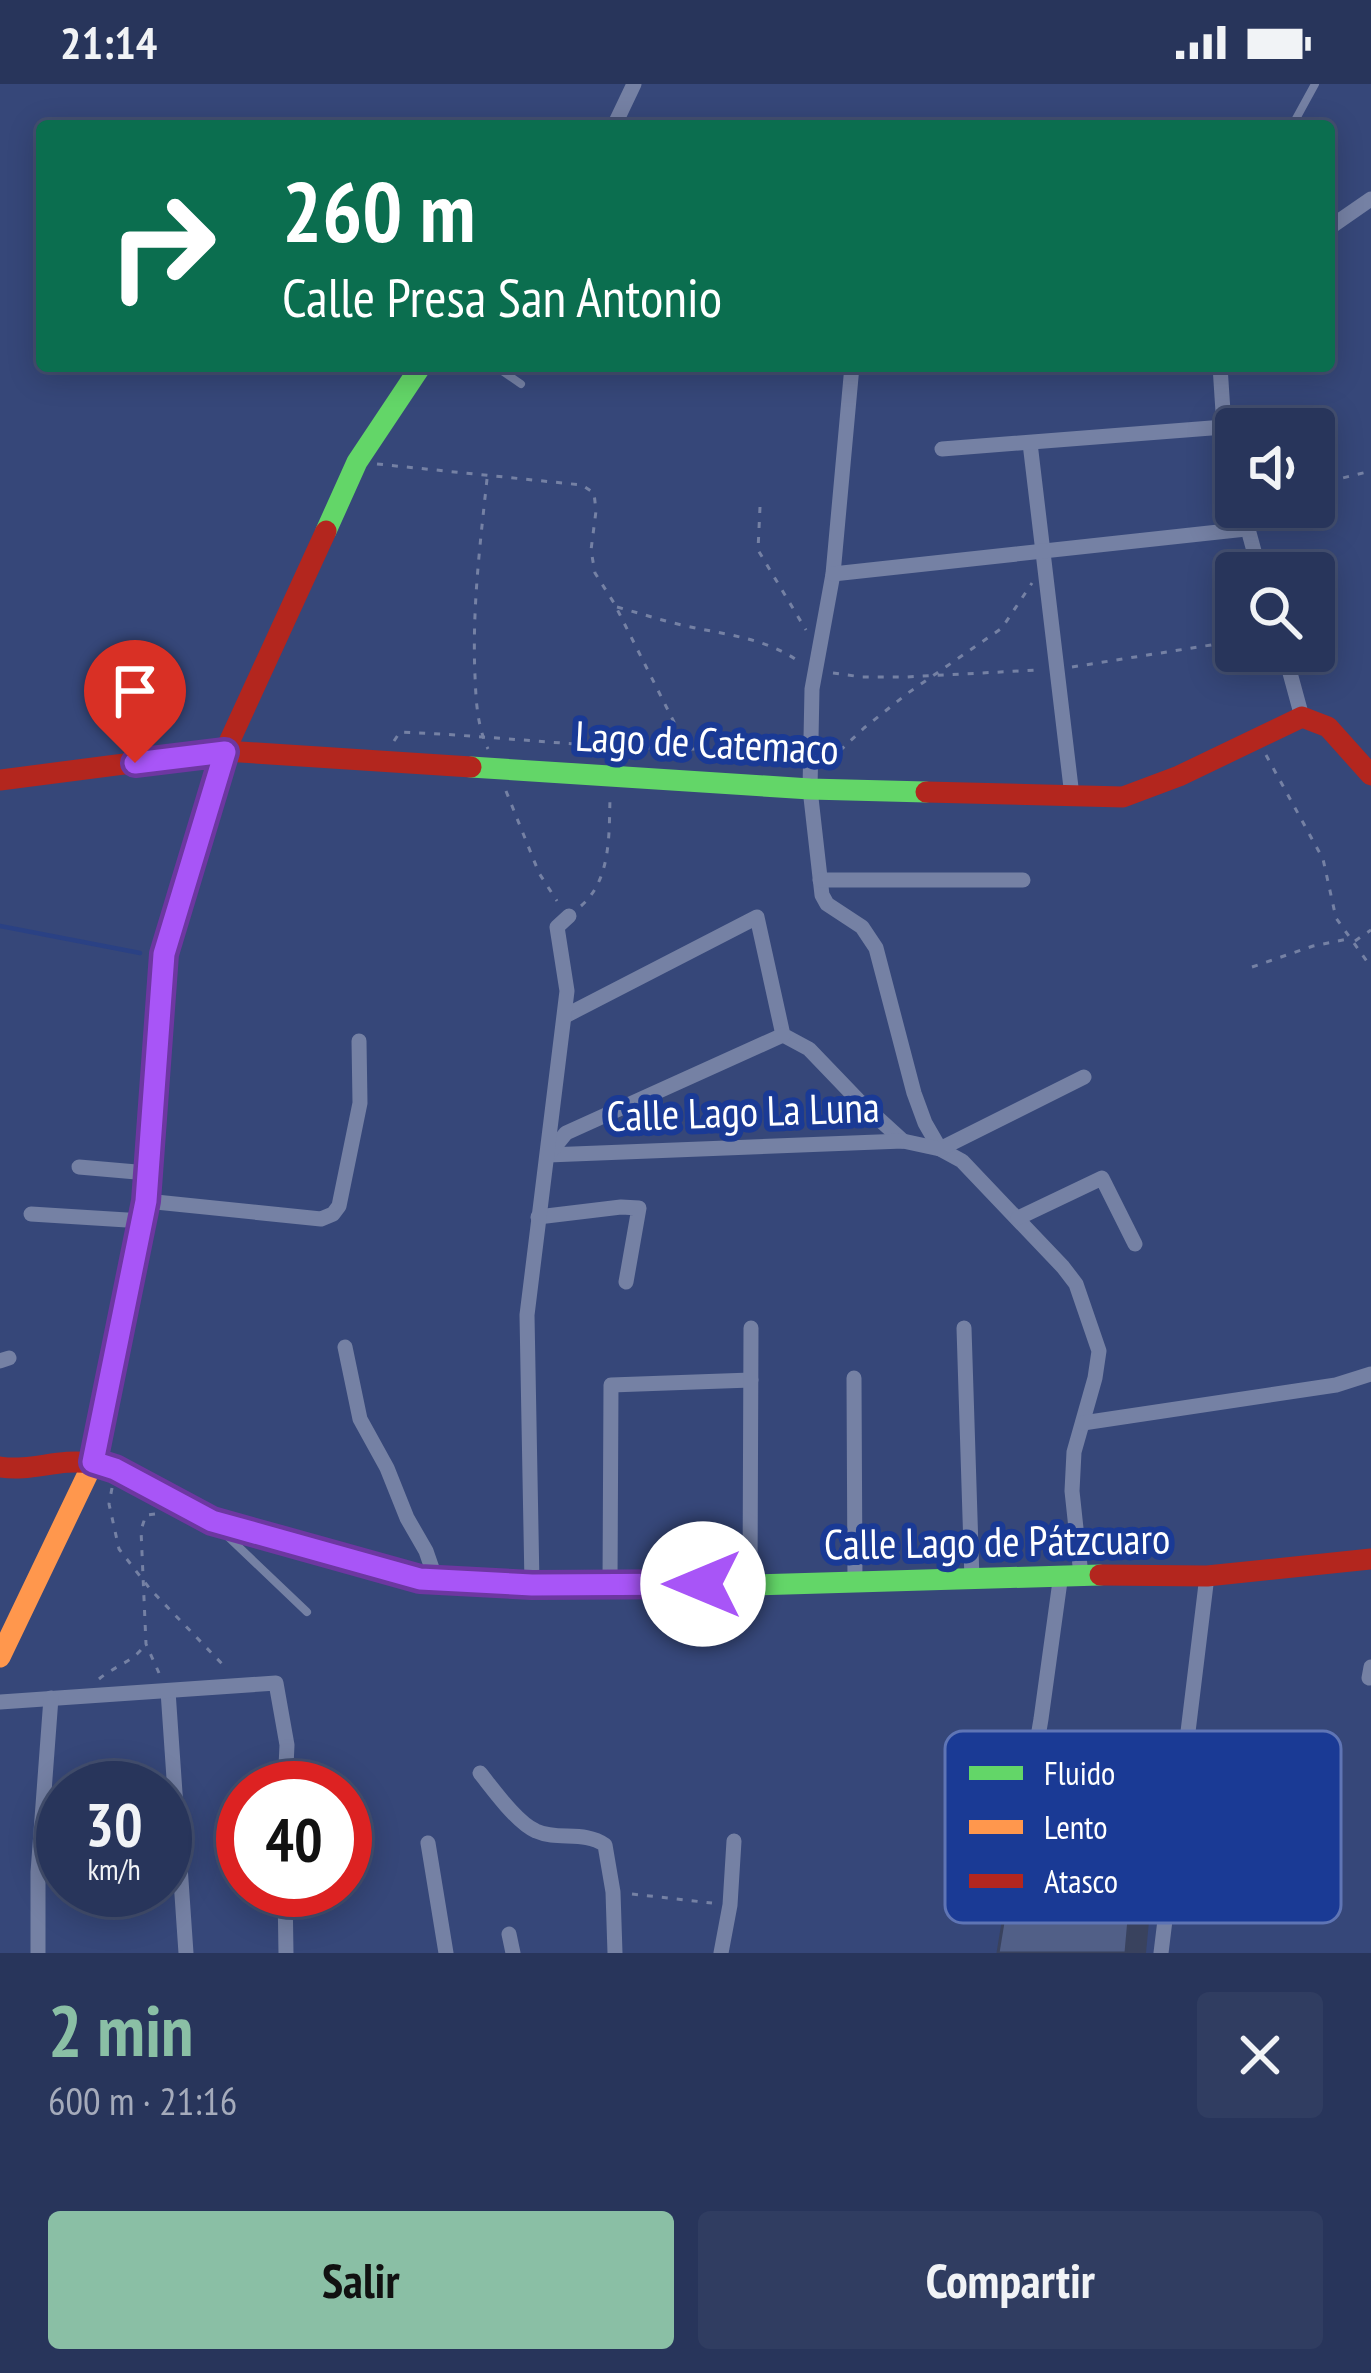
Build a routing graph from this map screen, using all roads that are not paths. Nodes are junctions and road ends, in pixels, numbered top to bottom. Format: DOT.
graph roads {
  1 [pos="634,84"];
  2 [pos="1315,84"];
  3 [pos="617,120"];
  4 [pos="1295,120"];
  5 [pos="1371,199"];
  6 [pos="1335,224"];
  7 [pos="418,372"];
  8 [pos="504,372"];
  9 [pos="851,372"];
  10 [pos="1220,372"];
  11 [pos="521,384"];
  12 [pos="1223,408"];
  13 [pos="1215,428"];
  14 [pos="1030,442"];
  15 [pos="942,449"];
  16 [pos="1246,529"];
  17 [pos="1253,552"];
  18 [pos="1045,558"];
  19 [pos="833,574"];
  20 [pos="1290,672"];
  21 [pos="1302,717"];
  22 [pos="225,752"];
  23 [pos="1371,775"];
  24 [pos="0,780"];
  25 [pos="810,784"];
  26 [pos="1072,796"];
  27 [pos="820,880"];
  28 [pos="1023,880"];
  29 [pos="569,916"];
  30 [pos="565,1016"];
  31 [pos="783,1035"];
  32 [pos="359,1041"];
  33 [pos="1084,1077"];
  34 [pos="903,1141"];
  35 [pos="940,1149"];
  36 [pos="548,1155"];
  37 [pos="79,1167"];
  38 [pos="148,1173"];
  39 [pos="145,1211"];
  40 [pos="31,1214"];
  41 [pos="538,1217"];
  42 [pos="1018,1218"];
  43 [pos="1135,1244"];
  44 [pos="626,1282"];
  45 [pos="751,1328"];
  46 [pos="964,1328"];
  47 [pos="345,1347"];
  48 [pos="1371,1374"];
  49 [pos="854,1378"];
  50 [pos="752,1380"];
  51 [pos="1083,1423"];
  52 [pos="104,1466"];
  53 [pos="0,1467"];
  54 [pos="212,1521"];
  55 [pos="1371,1559"];
  56 [pos="1071,1575"];
  57 [pos="1207,1576"];
  58 [pos="436,1580"];
  59 [pos="972,1580"];
  60 [pos="610,1584"];
  61 [pos="855,1584"];
  62 [pos="532,1585"];
  63 [pos="750,1585"];
  64 [pos="307,1612"];
  65 [pos="1,1650"];
  66 [pos="168,1691"];
  67 [pos="51,1698"];
  68 [pos="0,1702"];
  69 [pos="1039,1731"];
  70 [pos="1188,1731"];
  71 [pos="286,1761"];
  72 [pos="479,1773"];
  73 [pos="734,1841"];
  74 [pos="428,1843"];
  75 [pos="285,1917"];
  76 [pos="1165,1923"];
  77 [pos="508,1934"];
  78 [pos="38,1953"];
  79 [pos="186,1953"];
  80 [pos="286,1953"];
  81 [pos="446,1953"];
  82 [pos="513,1953"];
  83 [pos="615,1953"];
  84 [pos="721,1953"];
  85 [pos="1161,1953"];
  1 -- 3 [label="street"];
  2 -- 4 [label="lane"];
  5 -- 6 [label="street"];
  7 -- 22 [label="street"];
  8 -- 11 [label="lane"];
  9 -- 19 [label="street"];
  10 -- 12 [label="street"];
  13 -- 14 [label="street"];
  14 -- 15 [label="street"];
  14 -- 18 [label="street"];
  16 -- 17 [label="street"];
  16 -- 18 [label="street"];
  18 -- 19 [label="street"];
  18 -- 26 [label="street"];
  19 -- 25 [label="street"];
  20 -- 21 [label="street"];
  21 -- 23 [label="street"];
  21 -- 26 [label="street, Lago de Catemaco"];
  22 -- 24 [label="street, Lago de Catemaco"];
  22 -- 25 [label="street, Lago de Catemaco"];
  22 -- 38 [label="street"];
  25 -- 26 [label="street, Lago de Catemaco"];
  25 -- 27 [label="street"];
  27 -- 28 [label="street"];
  27 -- 35 [label="street"];
  29 -- 30 [label="street"];
  30 -- 31 [label="street"];
  30 -- 36 [label="street"];
  31 -- 34 [label="street"];
  31 -- 36 [label="street"];
  32 -- 39 [label="street"];
  33 -- 35 [label="street"];
  34 -- 35 [label="street, Calle Lago La Luna"];
  34 -- 36 [label="street, Calle Lago La Luna"];
  35 -- 42 [label="street"];
  36 -- 41 [label="street"];
  37 -- 38 [label="street"];
  38 -- 39 [label="street"];
  39 -- 40 [label="street"];
  39 -- 52 [label="street"];
  41 -- 44 [label="street"];
  41 -- 62 [label="street"];
  42 -- 43 [label="street"];
  42 -- 51 [label="street"];
  45 -- 50 [label="street"];
  46 -- 59 [label="street"];
  47 -- 58 [label="street"];
  48 -- 51 [label="street"];
  49 -- 61 [label="street"];
  50 -- 60 [label="street"];
  50 -- 63 [label="street"];
  51 -- 56 [label="street"];
  52 -- 53 [label="street"];
  52 -- 54 [label="street, Calle Lago de Pátzcuaro"];
  52 -- 65 [label="street"];
  54 -- 58 [label="street, Calle Lago de Pátzcuaro"];
  54 -- 64 [label="lane"];
  55 -- 57 [label="street, Calle Lago de Pátzcuaro"];
  56 -- 57 [label="street, Calle Lago de Pátzcuaro"];
  56 -- 59 [label="street, Calle Lago de Pátzcuaro"];
  56 -- 69 [label="street"];
  57 -- 70 [label="street"];
  58 -- 62 [label="street, Calle Lago de Pátzcuaro"];
  59 -- 61 [label="street, Calle Lago de Pátzcuaro"];
  60 -- 62 [label="street, Calle Lago de Pátzcuaro"];
  60 -- 63 [label="street, Calle Lago de Pátzcuaro"];
  61 -- 63 [label="street, Calle Lago de Pátzcuaro"];
  66 -- 67 [label="street"];
  66 -- 71 [label="street"];
  66 -- 79 [label="street"];
  67 -- 68 [label="street"];
  67 -- 78 [label="street"];
  72 -- 83 [label="street"];
  73 -- 84 [label="street"];
  74 -- 81 [label="street"];
  75 -- 80 [label="street"];
  76 -- 85 [label="street"];
  77 -- 82 [label="street"];
}
